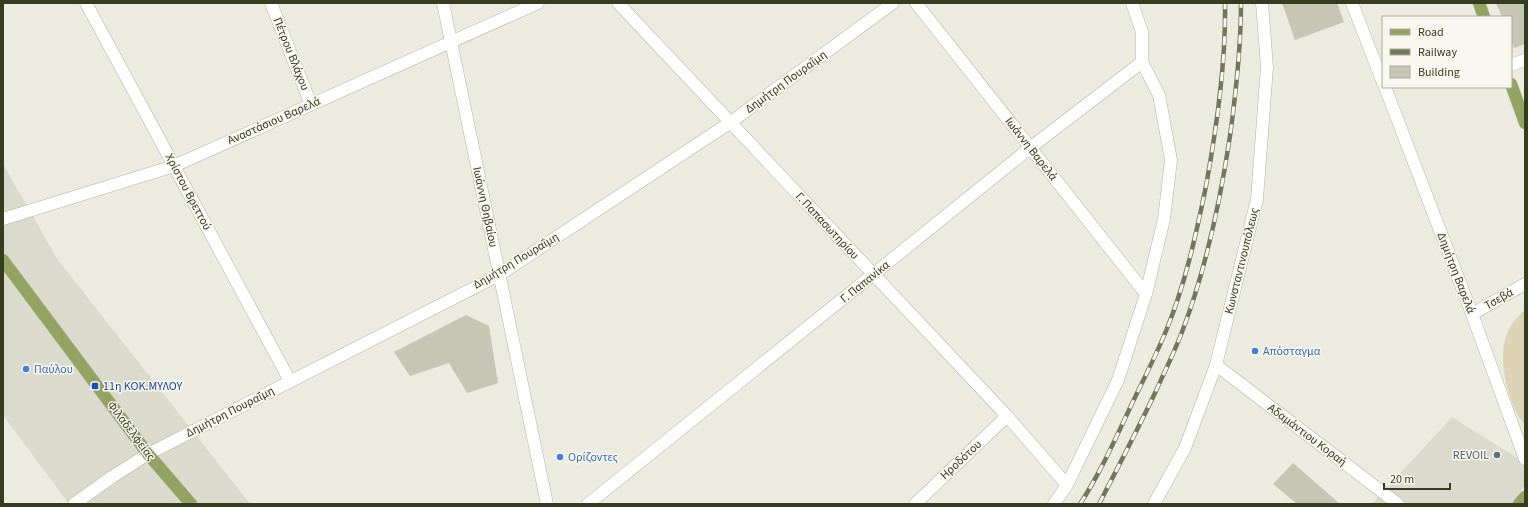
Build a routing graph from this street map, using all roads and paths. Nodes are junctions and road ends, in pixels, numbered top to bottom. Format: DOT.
graph roads {
  1 [pos="86,3"];
  2 [pos="271,3"];
  3 [pos="443,3"];
  4 [pos="538,3"];
  5 [pos="618,3"];
  6 [pos="893,3"];
  7 [pos="916,3"];
  8 [pos="1132,3"];
  9 [pos="1262,3"];
  10 [pos="1352,3"];
  11 [pos="1478,3"];
  12 [pos="1484,16"];
  13 [pos="451,42"];
  14 [pos="1525,60"];
  15 [pos="1142,62"];
  16 [pos="1512,65"];
  17 [pos="1382,80"];
  18 [pos="1512,87"];
  19 [pos="1384,88"];
  20 [pos="311,105"];
  21 [pos="731,122"];
  22 [pos="1525,123"];
  23 [pos="1030,148"];
  24 [pos="174,166"];
  25 [pos="3,219"];
  26 [pos="3,260"];
  27 [pos="499,275"];
  28 [pos="873,275"];
  29 [pos="1525,284"];
  30 [pos="1146,294"];
  31 [pos="1472,314"];
  32 [pos="1216,365"];
  33 [pos="290,381"];
  34 [pos="1007,416"];
  35 [pos="148,454"];
  36 [pos="1525,459"];
  37 [pos="1067,485"];
  38 [pos="1525,496"];
  39 [pos="74,504"];
  40 [pos="191,504"];
  41 [pos="548,504"];
  42 [pos="588,504"];
  43 [pos="915,504"];
  44 [pos="1054,504"];
  45 [pos="1154,504"];
  46 [pos="1398,504"];
  47 [pos="1519,504"];
  1 -- 24 [label="street, Χρίστου Βρεττού"];
  2 -- 20 [label="street, Πέτρου Βλάχου"];
  3 -- 13 [label="street, Ιωάννη Θηβαίου"];
  4 -- 13 [label="street, Αναστάσιου Βαρελά"];
  5 -- 21 [label="street, Γ. Παπασωτηρίου"];
  6 -- 21 [label="street, Δημήτρη Πουραΐμη"];
  7 -- 23 [label="street, Ιωάννη Βαρελά"];
  8 -- 15 [label="street"];
  9 -- 32 [label="street, Κωνσταντινουπόλεως"];
  10 -- 17 [label="street"];
  11 -- 12 [label="main road"];
  13 -- 20 [label="street, Αναστάσιου Βαρελά"];
  13 -- 27 [label="street, Ιωάννη Θηβαίου"];
  14 -- 16 [label="street"];
  15 -- 23 [label="street, Γ. Παπανίκα"];
  15 -- 30 [label="street"];
  18 -- 22 [label="main road"];
  19 -- 31 [label="street, Δημήτρη Βαρελά"];
  20 -- 24 [label="street, Αναστάσιου Βαρελά"];
  21 -- 27 [label="street, Δημήτρη Πουραΐμη"];
  21 -- 28 [label="street, Γ. Παπασωτηρίου"];
  23 -- 28 [label="street, Γ. Παπανίκα"];
  23 -- 30 [label="street, Ιωάννη Βαρελά"];
  24 -- 25 [label="street, Αναστάσιου Βαρελά"];
  24 -- 33 [label="street, Χρίστου Βρεττού"];
  26 -- 35 [label="main road, Φιλαδελφείας"];
  27 -- 33 [label="street, Δημήτρη Πουραΐμη"];
  27 -- 41 [label="street, Ιωάννη Θηβαίου"];
  28 -- 34 [label="street, Γ. Παπασωτηρίου"];
  28 -- 42 [label="street, Γ. Παπανίκα"];
  29 -- 31 [label="street, Τσεβά"];
  30 -- 37 [label="street"];
  31 -- 36 [label="street, Δημήτρη Βαρελά"];
  32 -- 45 [label="street, Κωνσταντινουπόλεως"];
  32 -- 46 [label="street, Αδαμάντιου Κοραή"];
  33 -- 35 [label="street, Δημήτρη Πουραΐμη"];
  34 -- 37 [label="street, Γ. Παπασωτηρίου"];
  34 -- 43 [label="street, Ηροδότου"];
  35 -- 39 [label="street, Δημήτρη Πουραΐμη"];
  35 -- 40 [label="main road, Φιλαδελφείας"];
  37 -- 44 [label="street"];
  38 -- 47 [label="main road"];
}
